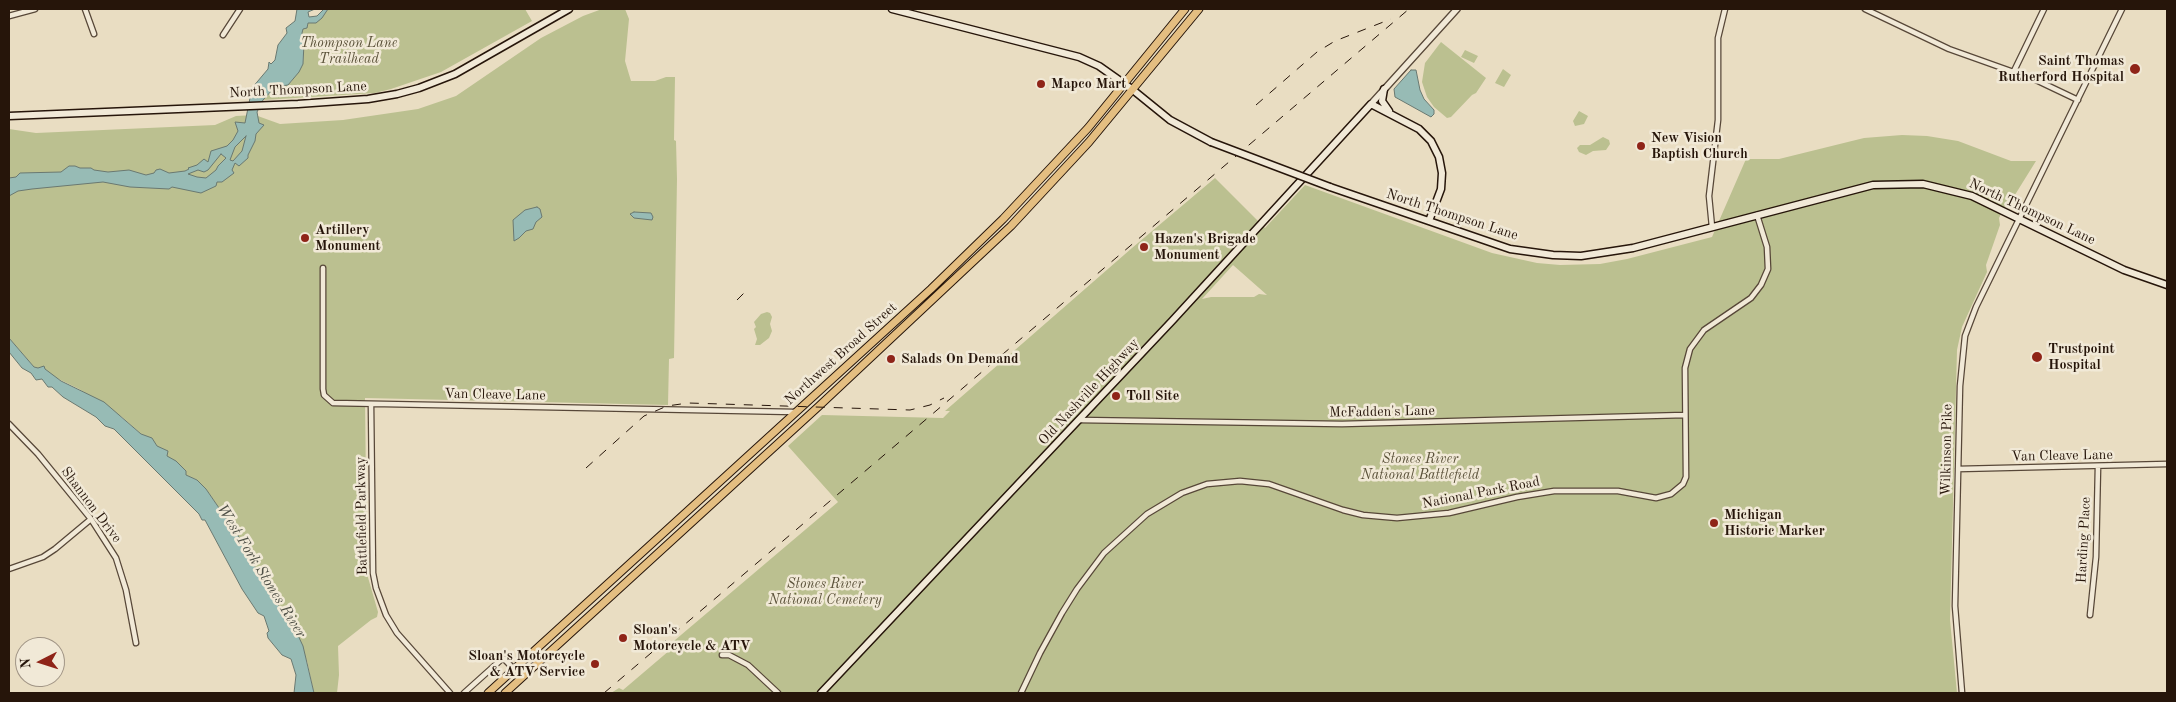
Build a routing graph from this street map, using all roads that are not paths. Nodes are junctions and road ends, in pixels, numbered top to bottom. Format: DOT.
graph roads {
  1 [pos="35,9"];
  2 [pos="86,9"];
  3 [pos="240,9"];
  4 [pos="569,9"];
  5 [pos="892,9"];
  6 [pos="1185,9"];
  7 [pos="1199,9"];
  8 [pos="1457,9"];
  9 [pos="1725,9"];
  10 [pos="1865,9"];
  11 [pos="2044,9"];
  12 [pos="2122,9"];
  13 [pos="9,16"];
  14 [pos="94,34"];
  15 [pos="223,35"];
  16 [pos="2014,71"];
  17 [pos="1124,84"];
  18 [pos="1384,89"];
  19 [pos="1133,90"];
  20 [pos="2078,100"];
  21 [pos="1371,104"];
  22 [pos="1394,115"];
  23 [pos="9,116"];
  24 [pos="1033,186"];
  25 [pos="1041,193"];
  26 [pos="1757,215"];
  27 [pos="1003,218"];
  28 [pos="2018,218"];
  29 [pos="1429,221"];
  30 [pos="1010,226"];
  31 [pos="1712,227"];
  32 [pos="953,267"];
  33 [pos="323,268"];
  34 [pos="960,274"];
  35 [pos="2167,285"];
  36 [pos="910,308"];
  37 [pos="916,316"];
  38 [pos="848,365"];
  39 [pos="855,373"];
  40 [pos="371,404"];
  41 [pos="797,412"];
  42 [pos="1685,415"];
  43 [pos="804,419"];
  44 [pos="1080,420"];
  45 [pos="9,424"];
  46 [pos="2167,464"];
  47 [pos="2098,466"];
  48 [pos="1958,469"];
  49 [pos="723,479"];
  50 [pos="730,488"];
  51 [pos="91,518"];
  52 [pos="646,550"];
  53 [pos="653,558"];
  54 [pos="9,569"];
  55 [pos="2090,615"];
  56 [pos="561,627"];
  57 [pos="569,635"];
  58 [pos="136,643"];
  59 [pos="722,656"];
  60 [pos="514,669"];
  61 [pos="522,678"];
  62 [pos="450,693"];
  63 [pos="464,693"];
  64 [pos="488,693"];
  65 [pos="505,693"];
  66 [pos="778,693"];
  67 [pos="821,693"];
  68 [pos="1021,693"];
  69 [pos="1962,693"];
  1 -- 13 [label="street"];
  2 -- 14 [label="street"];
  3 -- 15 [label="street"];
  4 -- 23 [label="main road, North Thompson Lane"];
  5 -- 17 [label="main road, North Thompson Lane"];
  6 -- 17 [label="main road, Northwest Broad Street"];
  7 -- 19 [label="main road, Northwest Broad Street"];
  8 -- 18 [label="street"];
  9 -- 31 [label="street"];
  10 -- 16 [label="street"];
  11 -- 16 [label="street"];
  12 -- 20 [label="street, Wilkinson Pike"];
  16 -- 20 [label="street"];
  17 -- 19 [label="main road, North Thompson Lane"];
  17 -- 24 [label="main road, Northwest Broad Street"];
  18 -- 21 [label="street"];
  18 -- 22 [label="main road"];
  19 -- 25 [label="main road, Northwest Broad Street"];
  19 -- 29 [label="main road, North Thompson Lane, bridge"];
  20 -- 28 [label="street, Wilkinson Pike"];
  21 -- 22 [label="main road"];
  21 -- 44 [label="main road, Old Nashville Highway"];
  22 -- 29 [label="main road"];
  24 -- 25 [label="main road"];
  24 -- 27 [label="main road, Northwest Broad Street"];
  25 -- 30 [label="main road, Northwest Broad Street"];
  26 -- 28 [label="main road, North Thompson Lane"];
  26 -- 31 [label="main road, North Thompson Lane"];
  26 -- 42 [label="street, National Park Road"];
  27 -- 30 [label="main road"];
  27 -- 32 [label="main road, Northwest Broad Street"];
  28 -- 35 [label="main road, North Thompson Lane"];
  28 -- 48 [label="street, Wilkinson Pike"];
  29 -- 31 [label="main road, North Thompson Lane"];
  30 -- 34 [label="main road, Northwest Broad Street"];
  32 -- 34 [label="main road"];
  32 -- 36 [label="main road, Northwest Broad Street"];
  33 -- 40 [label="street, Van Cleave Lane"];
  34 -- 37 [label="main road, Northwest Broad Street"];
  36 -- 37 [label="main road"];
  36 -- 38 [label="main road, Northwest Broad Street"];
  37 -- 39 [label="main road, Northwest Broad Street"];
  38 -- 39 [label="main road"];
  38 -- 41 [label="main road, Northwest Broad Street"];
  39 -- 43 [label="main road, Northwest Broad Street"];
  40 -- 41 [label="street, Van Cleave Lane"];
  40 -- 62 [label="street, Battlefield Parkway"];
  41 -- 43 [label="main road"];
  41 -- 49 [label="main road, Northwest Broad Street"];
  42 -- 44 [label="street, McFadden's Lane"];
  42 -- 68 [label="street, National Park Road"];
  43 -- 50 [label="main road, Northwest Broad Street"];
  44 -- 67 [label="main road, Old Nashville Highway"];
  45 -- 51 [label="street, Shannon Drive"];
  46 -- 47 [label="street, Van Cleave Lane"];
  47 -- 48 [label="street, Van Cleave Lane"];
  47 -- 55 [label="street, Harding Place"];
  48 -- 69 [label="street, Wilkinson Pike"];
  49 -- 50 [label="main road"];
  49 -- 52 [label="main road, Northwest Broad Street"];
  50 -- 53 [label="main road, Northwest Broad Street"];
  51 -- 54 [label="street"];
  51 -- 58 [label="street, Shannon Drive"];
  52 -- 53 [label="main road"];
  52 -- 56 [label="main road, Northwest Broad Street"];
  53 -- 57 [label="main road, Northwest Broad Street"];
  56 -- 57 [label="main road"];
  56 -- 60 [label="main road, Northwest Broad Street"];
  57 -- 61 [label="main road, Northwest Broad Street"];
  59 -- 66 [label="street"];
  60 -- 61 [label="main road"];
  60 -- 63 [label="street"];
  60 -- 64 [label="main road, Northwest Broad Street"];
  61 -- 65 [label="main road, Northwest Broad Street"];
}
